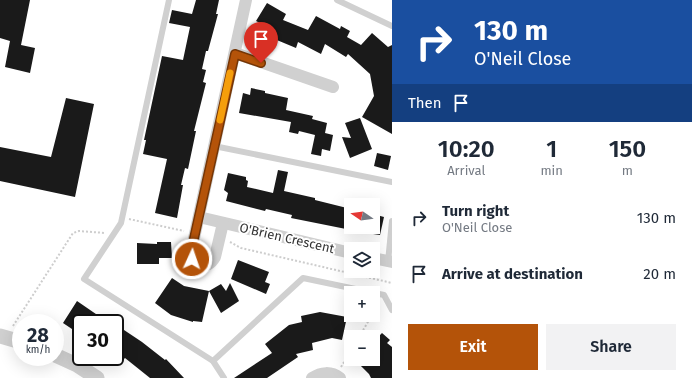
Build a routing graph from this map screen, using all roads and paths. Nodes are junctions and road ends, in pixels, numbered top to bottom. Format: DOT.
graph roads {
  1 [pos="169,0"];
  2 [pos="246,0"];
  3 [pos="337,0"];
  4 [pos="392,26"];
  5 [pos="235,54"];
  6 [pos="333,87"];
  7 [pos="214,146"];
  8 [pos="392,182"];
  9 [pos="199,217"];
  10 [pos="392,221"];
  11 [pos="121,223"];
  12 [pos="223,223"];
  13 [pos="116,231"];
  14 [pos="187,231"];
  15 [pos="231,243"];
  16 [pos="344,251"];
  17 [pos="380,260"];
  18 [pos="390,262"];
  19 [pos="392,283"];
  20 [pos="392,310"];
  21 [pos="6,332"];
  22 [pos="64,359"];
  23 [pos="213,361"];
  24 [pos="344,365"];
  25 [pos="338,377"];
  26 [pos="97,378"];
  27 [pos="224,378"];
  28 [pos="312,378"];
  1 -- 11 [label="lane"];
  2 -- 5 [label="street, O'Brien Crescent"];
  3 -- 4 [label="lane"];
  5 -- 6 [label="street"];
  5 -- 7 [label="street, O'Brien Crescent"];
  7 -- 8 [label="lane"];
  7 -- 9 [label="street, O'Brien Crescent"];
  9 -- 12 [label="street, O'Brien Crescent"];
  9 -- 12 [label="street, O'Brien Crescent"];
  10 -- 18 [label="lane"];
  11 -- 13 [label="lane"];
  11 -- 14 [label="path"];
  12 -- 16 [label="street, O'Brien Crescent"];
  13 -- 21 [label="path"];
  13 -- 23 [label="lane"];
  15 -- 19 [label="path"];
  17 -- 18 [label="street"];
  20 -- 23 [label="lane"];
  22 -- 26 [label="street"];
  23 -- 27 [label="lane"];
  24 -- 25 [label="path"];
  25 -- 28 [label="street"];
}
